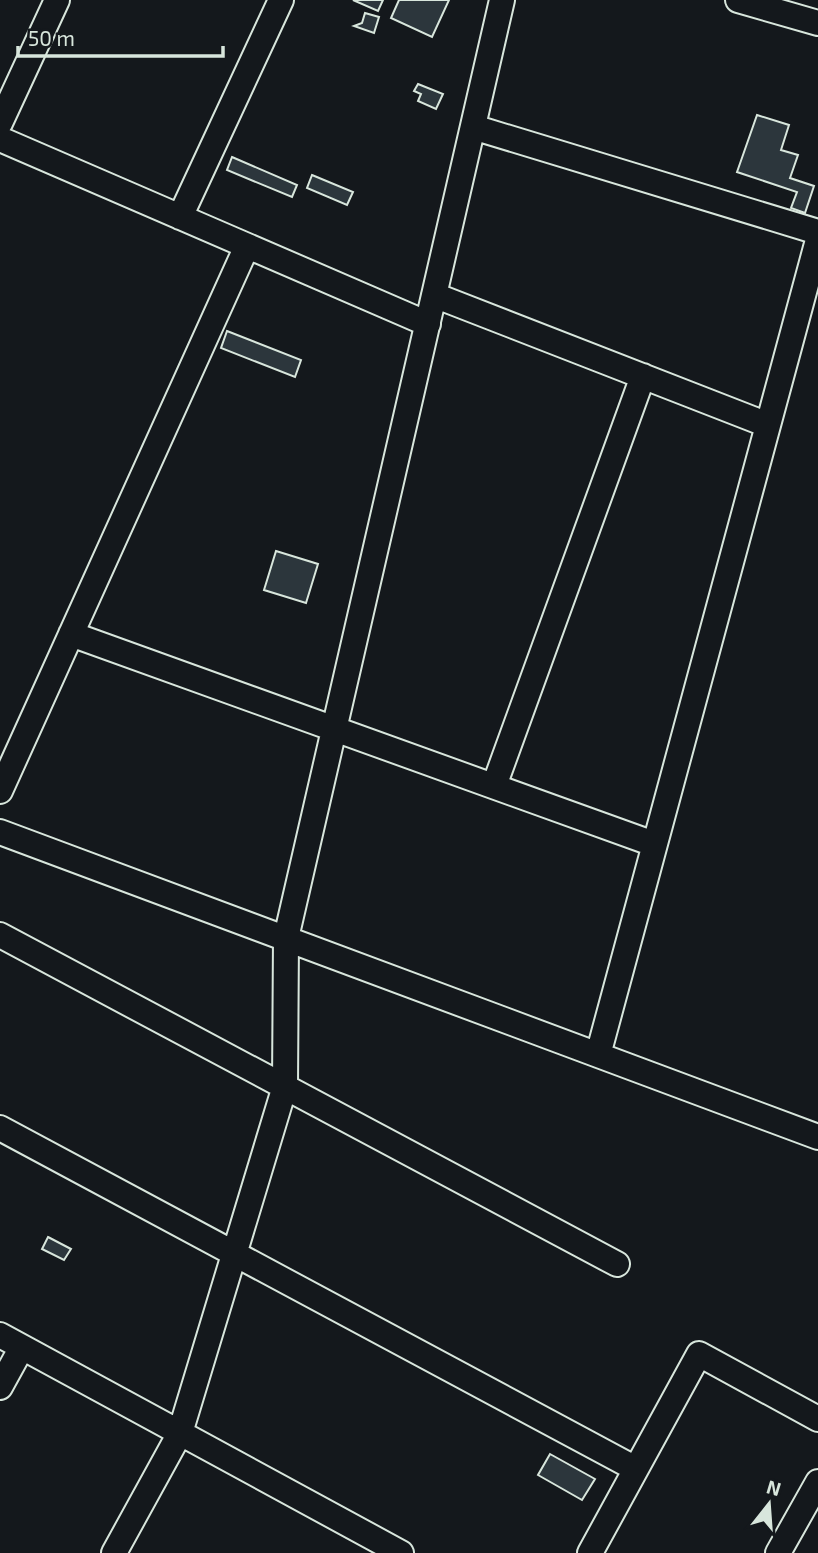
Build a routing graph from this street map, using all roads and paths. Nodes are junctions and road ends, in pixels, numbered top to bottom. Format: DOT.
graph roads {
  1 [pos="57,0"];
  2 [pos="281,0"];
  3 [pos="502,0"];
  4 [pos="738,0"];
  5 [pos="818,23"];
  6 [pos="0,123"];
  7 [pos="473,127"];
  8 [pos="0,139"];
  9 [pos="180,217"];
  10 [pos="818,232"];
  11 [pos="818,240"];
  12 [pos="247,246"];
  13 [pos="434,295"];
  14 [pos="428,324"];
  15 [pos="643,376"];
  16 [pos="768,425"];
  17 [pos="71,634"];
  18 [pos="334,729"];
  19 [pos="494,786"];
  20 [pos="0,791"];
  21 [pos="0,832"];
  22 [pos="654,844"];
  23 [pos="0,934"];
  24 [pos="286,939"];
  25 [pos="598,1055"];
  26 [pos="285,1086"];
  27 [pos="0,1128"];
  28 [pos="818,1137"];
  29 [pos="234,1254"];
  30 [pos="617,1264"];
  31 [pos="0,1335"];
  32 [pos="22,1347"];
  33 [pos="0,1387"];
  34 [pos="818,1419"];
  35 [pos="180,1433"];
  36 [pos="636,1469"];
  37 [pos="818,1482"];
  38 [pos="114,1553"];
  39 [pos="401,1553"];
  40 [pos="590,1553"];
  41 [pos="778,1553"];
  1 -- 6 [label="street"];
  2 -- 9 [label="street"];
  3 -- 7 [label="street"];
  4 -- 5 [label="street"];
  7 -- 10 [label="street"];
  7 -- 13 [label="street"];
  8 -- 9 [label="street"];
  9 -- 12 [label="street"];
  11 -- 16 [label="street"];
  12 -- 14 [label="street"];
  12 -- 17 [label="street"];
  13 -- 14 [label="street"];
  13 -- 15 [label="street"];
  14 -- 18 [label="street"];
  15 -- 16 [label="street"];
  15 -- 19 [label="street"];
  16 -- 22 [label="street"];
  17 -- 18 [label="street"];
  17 -- 20 [label="street"];
  18 -- 19 [label="street"];
  18 -- 24 [label="street"];
  19 -- 22 [label="street"];
  21 -- 24 [label="street"];
  22 -- 25 [label="street"];
  23 -- 26 [label="street"];
  24 -- 25 [label="street"];
  24 -- 26 [label="street"];
  25 -- 28 [label="street"];
  26 -- 29 [label="street"];
  26 -- 30 [label="street"];
  27 -- 29 [label="street"];
  29 -- 35 [label="street"];
  29 -- 36 [label="street"];
  31 -- 32 [label="street"];
  32 -- 33 [label="street"];
  32 -- 35 [label="street"];
  34 -- 36 [label="street"];
  35 -- 38 [label="street"];
  35 -- 39 [label="street"];
  36 -- 40 [label="street"];
  37 -- 41 [label="street"];
}
